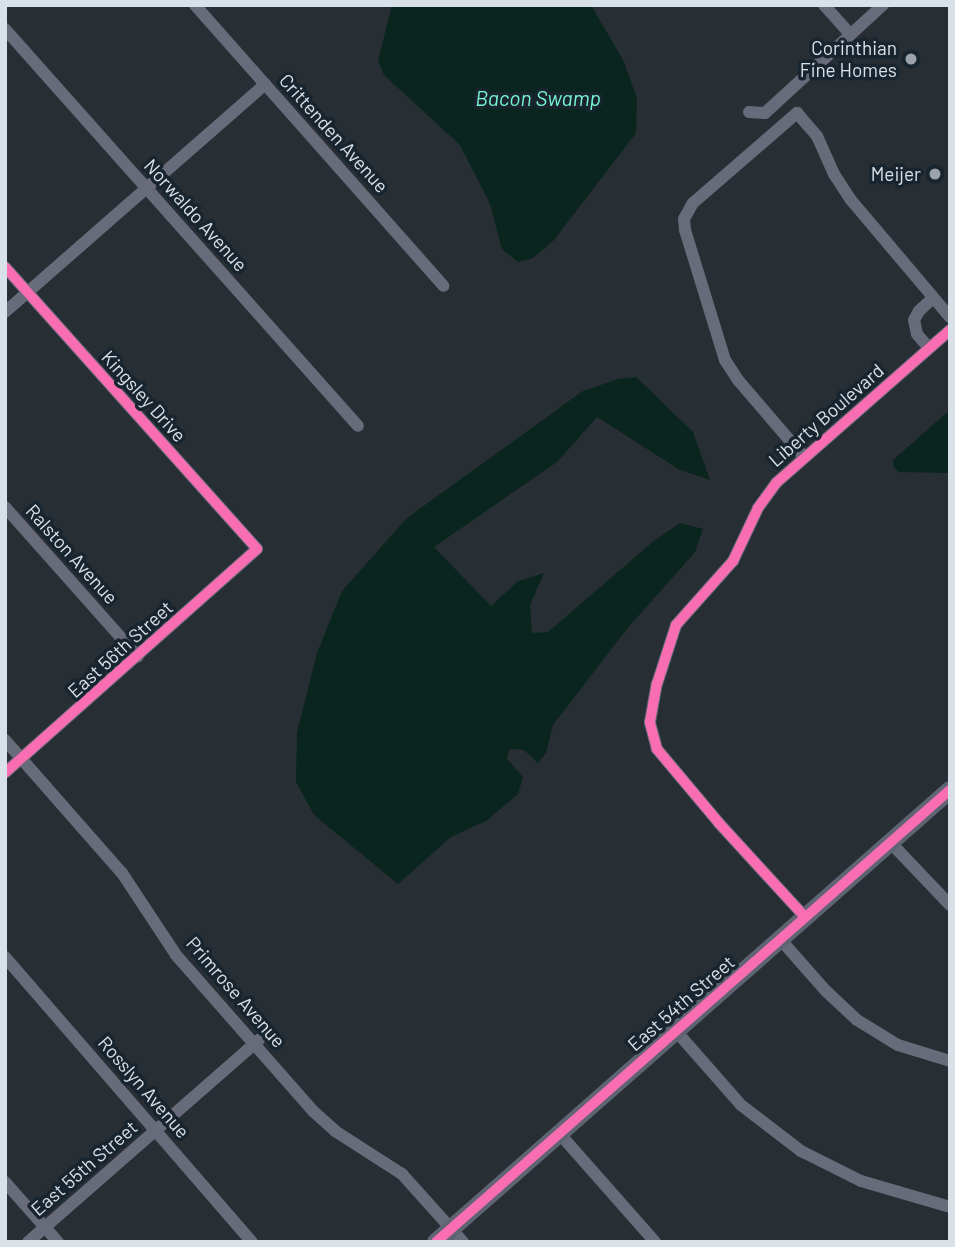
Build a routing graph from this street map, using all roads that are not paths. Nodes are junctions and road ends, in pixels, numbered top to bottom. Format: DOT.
graph roads {
  1 [pos="195,5"];
  2 [pos="824,5"];
  3 [pos="883,5"];
  4 [pos="5,29"];
  5 [pos="850,34"];
  6 [pos="265,84"];
  7 [pos="748,112"];
  8 [pos="146,188"];
  9 [pos="5,267"];
  10 [pos="444,286"];
  11 [pos="28,292"];
  12 [pos="933,298"];
  13 [pos="5,312"];
  14 [pos="950,317"];
  15 [pos="950,330"];
  16 [pos="929,348"];
  17 [pos="358,426"];
  18 [pos="804,457"];
  19 [pos="5,507"];
  20 [pos="257,549"];
  21 [pos="138,657"];
  22 [pos="5,740"];
  23 [pos="22,759"];
  24 [pos="5,773"];
  25 [pos="950,790"];
  26 [pos="890,842"];
  27 [pos="950,905"];
  28 [pos="805,917"];
  29 [pos="780,939"];
  30 [pos="5,957"];
  31 [pos="676,1031"];
  32 [pos="257,1042"];
  33 [pos="950,1061"];
  34 [pos="156,1130"];
  35 [pos="559,1133"];
  36 [pos="5,1182"];
  37 [pos="950,1207"];
  38 [pos="45,1227"];
  39 [pos="457,1235"];
  40 [pos="28,1242"];
  41 [pos="58,1242"];
  42 [pos="252,1242"];
  43 [pos="436,1242"];
  44 [pos="655,1242"];
  1 -- 6 [label="street, Crittenden Avenue"];
  2 -- 5 [label="street"];
  3 -- 5 [label="street"];
  4 -- 8 [label="street, Norwaldo Avenue"];
  5 -- 7 [label="street"];
  6 -- 8 [label="street"];
  6 -- 10 [label="street, Crittenden Avenue"];
  8 -- 11 [label="street"];
  8 -- 17 [label="street, Norwaldo Avenue"];
  9 -- 11 [label="street, Kingsley Drive"];
  11 -- 13 [label="street"];
  11 -- 20 [label="street, Kingsley Drive"];
  12 -- 14 [label="street"];
  12 -- 16 [label="street"];
  12 -- 18 [label="street"];
  15 -- 16 [label="street, Liberty Boulevard"];
  16 -- 18 [label="street, Liberty Boulevard"];
  18 -- 28 [label="street, Liberty Boulevard"];
  19 -- 21 [label="street, Ralston Avenue"];
  20 -- 21 [label="street, East 56th Street"];
  21 -- 23 [label="street, East 56th Street"];
  22 -- 23 [label="street, Primrose Avenue"];
  23 -- 24 [label="street, East 56th Street"];
  23 -- 32 [label="street, Primrose Avenue"];
  25 -- 26 [label="street, East 54th Street"];
  26 -- 27 [label="street"];
  26 -- 28 [label="street, East 54th Street"];
  28 -- 29 [label="street, East 54th Street"];
  29 -- 31 [label="street, East 54th Street"];
  29 -- 33 [label="street"];
  30 -- 34 [label="street, Rosslyn Avenue"];
  31 -- 35 [label="street, East 54th Street"];
  31 -- 37 [label="street"];
  32 -- 34 [label="street, East 55th Street"];
  32 -- 39 [label="street, Primrose Avenue"];
  34 -- 38 [label="street, East 55th Street"];
  34 -- 42 [label="street, Rosslyn Avenue"];
  35 -- 39 [label="street, East 54th Street"];
  35 -- 44 [label="street"];
  36 -- 38 [label="street"];
  38 -- 40 [label="street, East 55th Street"];
  38 -- 41 [label="street"];
  39 -- 43 [label="street, East 54th Street"];
}
